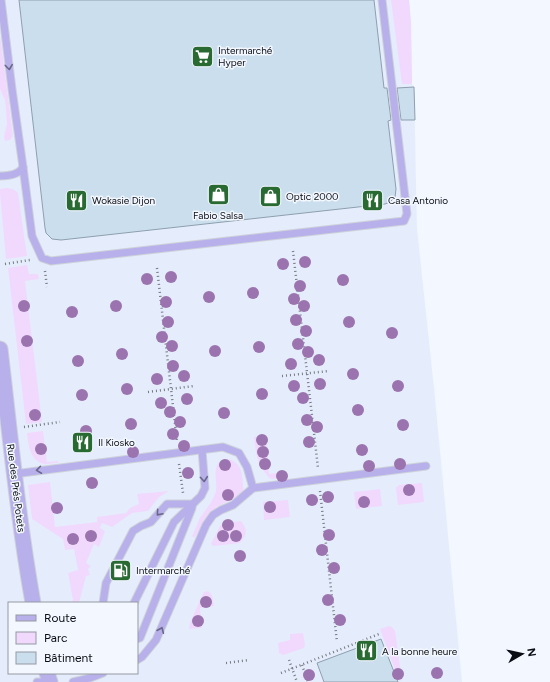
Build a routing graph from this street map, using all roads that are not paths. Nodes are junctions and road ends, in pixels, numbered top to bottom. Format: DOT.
graph roads {
  1 [pos="1,0"];
  2 [pos="382,0"];
  3 [pos="23,167"];
  4 [pos="0,176"];
  5 [pos="0,349"];
  6 [pos="202,450"];
  7 [pos="426,466"];
  8 [pos="14,474"];
  9 [pos="253,488"];
  10 [pos="193,504"];
  11 [pos="33,602"];
  12 [pos="103,602"];
  13 [pos="134,602"];
  14 [pos="138,639"];
  15 [pos="138,659"];
  16 [pos="100,674"];
  17 [pos="37,682"];
  18 [pos="45,682"];
  19 [pos="73,682"];
  1 -- 3 [label="lane, one-way"];
  2 -- 3 [label="lane"];
  3 -- 4 [label="lane"];
  5 -- 8 [label="street, Rue des Prés Potets"];
  6 -- 8 [label="lane, one-way"];
  6 -- 9 [label="lane"];
  6 -- 10 [label="lane, one-way"];
  7 -- 9 [label="lane"];
  8 -- 11 [label="street, Rue des Prés Potets"];
  15 -- 9 [label="lane, one-way"];
  10 -- 12 [label="lane, one-way"];
  10 -- 13 [label="lane"];
  10 -- 14 [label="lane"];
  16 -- 19 [label="lane"];
  17 -- 18 [label="lane"];
}
